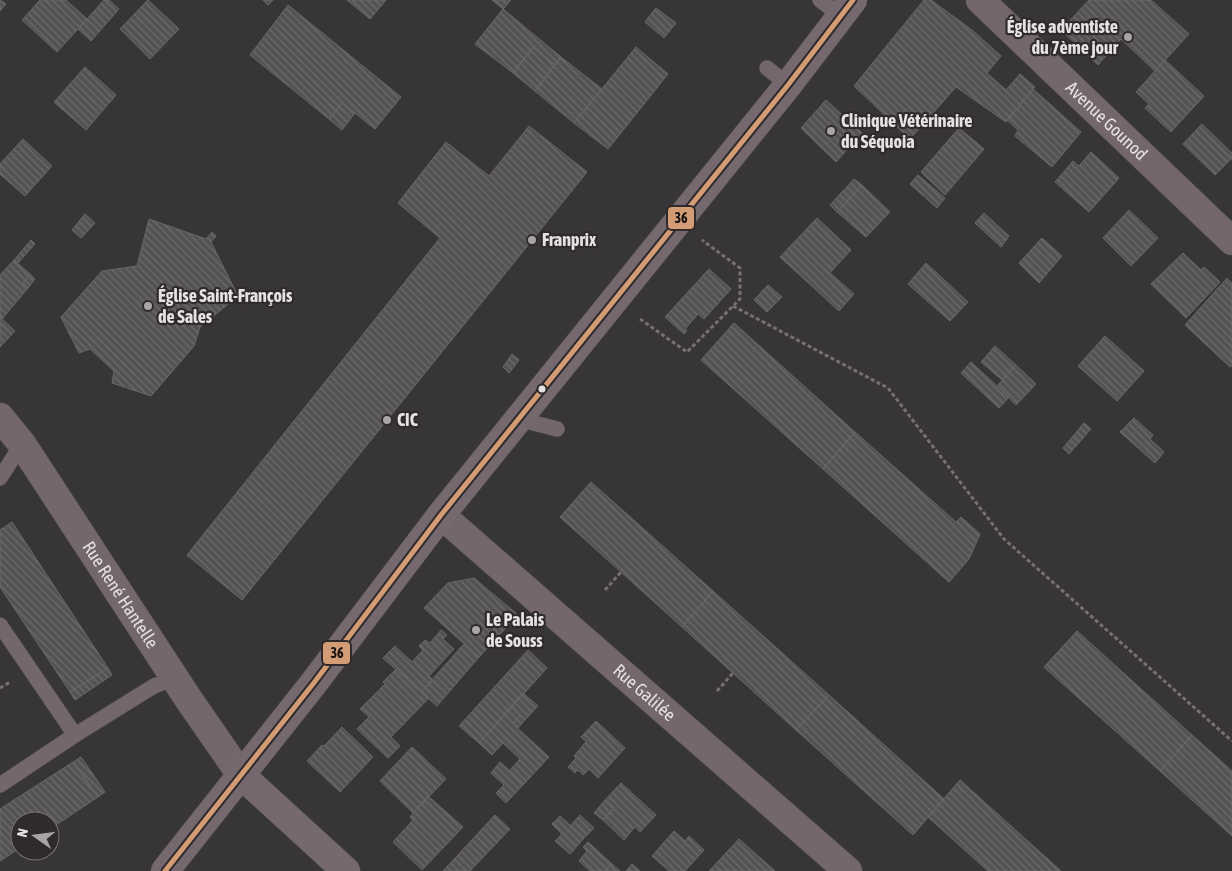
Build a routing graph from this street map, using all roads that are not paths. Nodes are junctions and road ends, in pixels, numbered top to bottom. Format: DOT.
graph roads {
  1 [pos="980,0"];
  2 [pos="838,6"];
  3 [pos="1232,241"];
  4 [pos="0,417"];
  5 [pos="518,419"];
  6 [pos="557,429"];
  7 [pos="22,444"];
  8 [pos="0,478"];
  9 [pos="441,515"];
  10 [pos="0,625"];
  11 [pos="175,678"];
  12 [pos="75,735"];
  13 [pos="241,775"];
  14 [pos="0,784"];
  15 [pos="164,871"];
  16 [pos="346,871"];
  17 [pos="848,871"];
  1 -- 3 [label="street, Avenue Gounod"];
  2 -- 5 [label="street"];
  4 -- 7 [label="street, Rue René Hantelle"];
  5 -- 6 [label="lane"];
  5 -- 9 [label="street"];
  7 -- 8 [label="lane"];
  7 -- 11 [label="street, Rue René Hantelle"];
  9 -- 13 [label="street"];
  9 -- 17 [label="street, Rue Galilée"];
  10 -- 12 [label="lane"];
  11 -- 12 [label="lane"];
  11 -- 13 [label="street, Rue René Hantelle"];
  12 -- 14 [label="lane"];
  13 -- 15 [label="street"];
  13 -- 16 [label="street"];
}
